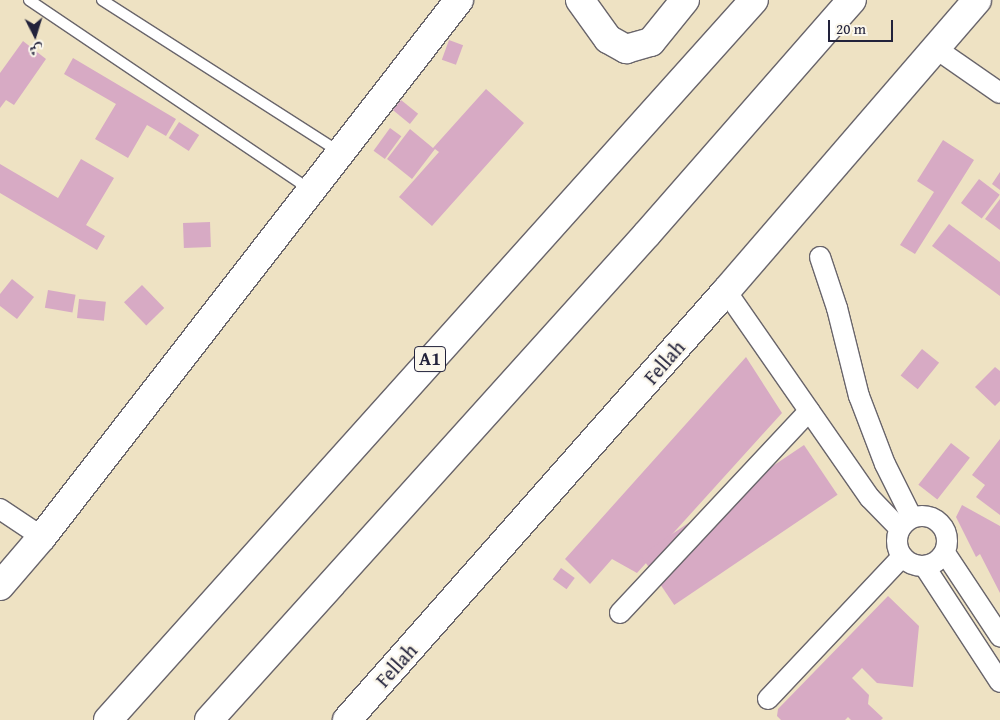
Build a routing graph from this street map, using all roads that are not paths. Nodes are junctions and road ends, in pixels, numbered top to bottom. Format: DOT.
graph roads {
  1 [pos="29,0"];
  2 [pos="102,0"];
  3 [pos="459,0"];
  4 [pos="580,0"];
  5 [pos="685,0"];
  6 [pos="754,0"];
  7 [pos="852,0"];
  8 [pos="977,0"];
  9 [pos="935,48"];
  10 [pos="1000,93"];
  11 [pos="341,153"];
  12 [pos="311,191"];
  13 [pos="820,257"];
  14 [pos="726,292"];
  15 [pos="809,411"];
  16 [pos="0,509"];
  17 [pos="906,524"];
  18 [pos="42,537"];
  19 [pos="945,553"];
  20 [pos="902,557"];
  21 [pos="925,567"];
  22 [pos="0,586"];
  23 [pos="620,613"];
  24 [pos="1000,636"];
  25 [pos="1000,682"];
  26 [pos="768,699"];
  27 [pos="108,720"];
  28 [pos="209,720"];
  29 [pos="347,720"];
  1 -- 12 [label="lane"];
  2 -- 11 [label="lane"];
  3 -- 11 [label="main road"];
  4 -- 5 [label="main road"];
  6 -- 27 [label="main road, A1"];
  7 -- 28 [label="main road"];
  8 -- 9 [label="main road, Fellah"];
  9 -- 10 [label="street"];
  9 -- 14 [label="main road, Fellah"];
  11 -- 12 [label="main road"];
  12 -- 18 [label="main road"];
  13 -- 17 [label="street"];
  14 -- 15 [label="street"];
  14 -- 29 [label="main road, Fellah"];
  15 -- 17 [label="street"];
  15 -- 23 [label="street"];
  16 -- 18 [label="street"];
  17 -- 19 [label="street"];
  17 -- 20 [label="street"];
  18 -- 22 [label="main road"];
  19 -- 21 [label="street"];
  19 -- 24 [label="street"];
  20 -- 21 [label="street"];
  20 -- 26 [label="street"];
  21 -- 25 [label="street"];
}
